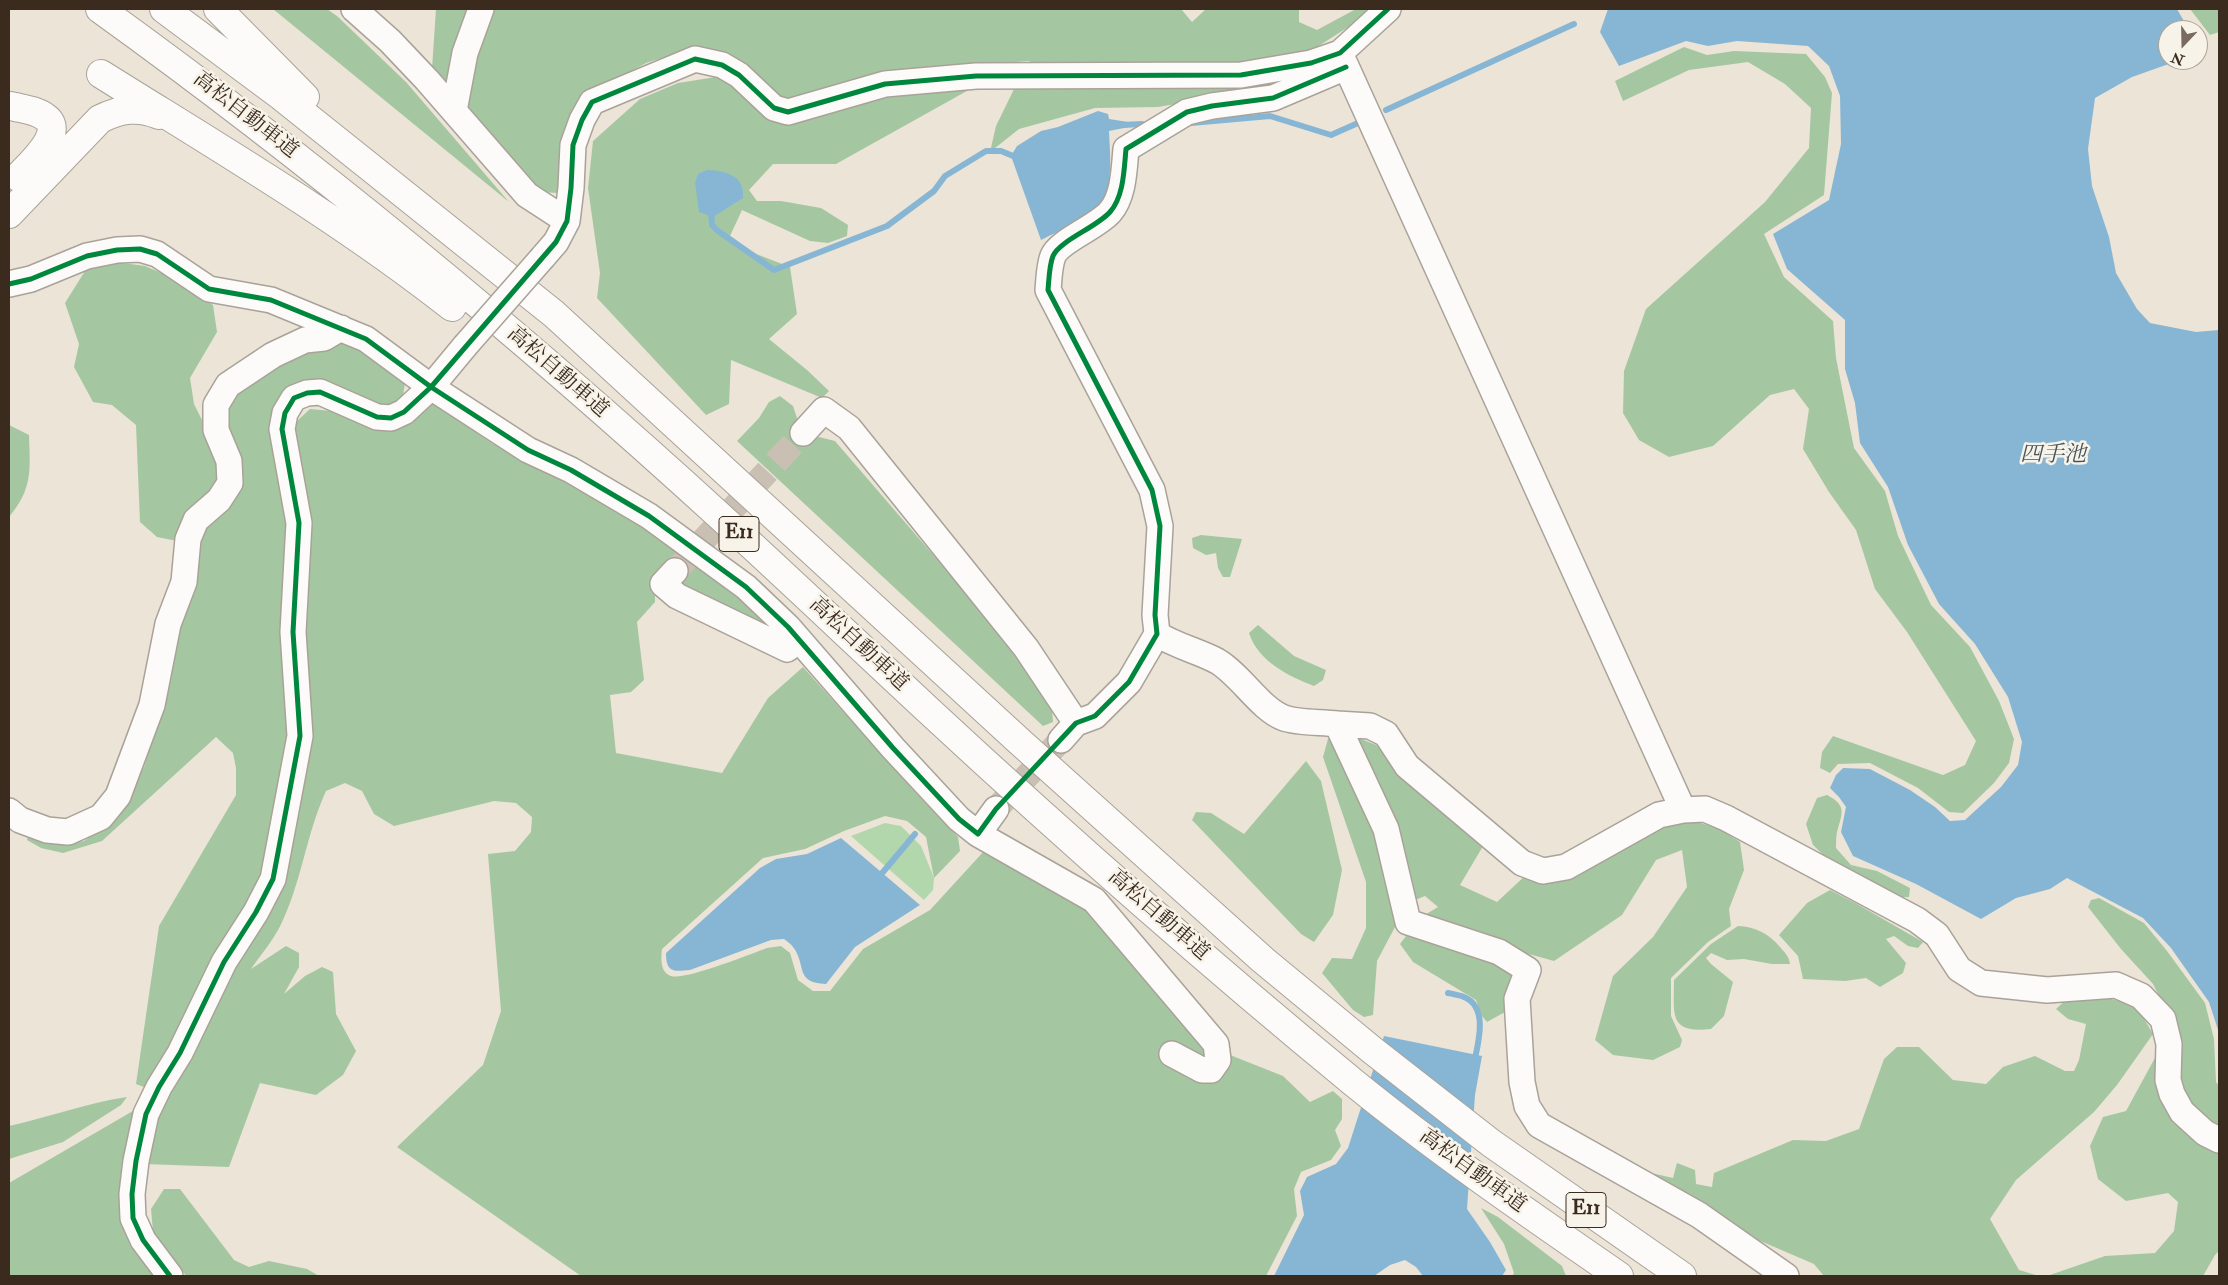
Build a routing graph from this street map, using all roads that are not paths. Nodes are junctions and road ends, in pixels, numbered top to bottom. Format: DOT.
graph roads {
  1 [pos="100,9"];
  2 [pos="164,9"];
  3 [pos="218,9"];
  4 [pos="354,9"];
  5 [pos="481,9"];
  6 [pos="1388,9"];
  7 [pos="1343,60"];
  8 [pos="101,74"];
  9 [pos="11,106"];
  10 [pos="454,111"];
  11 [pos="181,124"];
  12 [pos="9,187"];
  13 [pos="9,214"];
  14 [pos="568,221"];
  15 [pos="9,284"];
  16 [pos="554,314"];
  17 [pos="341,328"];
  18 [pos="431,387"];
  19 [pos="802,433"];
  20 [pos="721,518"];
  21 [pos="675,571"];
  22 [pos="1157,634"];
  23 [pos="799,640"];
  24 [pos="1337,724"];
  25 [pos="996,809"];
  26 [pos="1683,810"];
  27 [pos="9,811"];
  28 [pos="978,834"];
  29 [pos="1172,1054"];
  30 [pos="2219,1140"];
  31 [pos="170,1276"];
  32 [pos="1619,1276"];
  33 [pos="1682,1276"];
  34 [pos="1786,1276"];
  1 -- 20 [label="highway, 高松自動車道 / E11"];
  2 -- 16 [label="highway, 高松自動車道 / E11"];
  3 -- 16 [label="highway"];
  4 -- 10 [label="street"];
  5 -- 10 [label="street"];
  6 -- 7 [label="street"];
  7 -- 14 [label="street"];
  7 -- 22 [label="street"];
  7 -- 26 [label="street"];
  8 -- 11 [label="highway"];
  9 -- 12 [label="highway"];
  10 -- 14 [label="street"];
  11 -- 13 [label="highway"];
  11 -- 20 [label="highway"];
  14 -- 18 [label="street, bridge"];
  15 -- 17 [label="street"];
  16 -- 33 [label="highway, 高松自動車道 / E11"];
  17 -- 18 [label="street"];
  17 -- 27 [label="street"];
  18 -- 23 [label="street"];
  18 -- 31 [label="street"];
  19 -- 22 [label="street"];
  20 -- 32 [label="highway, 高松自動車道 / E11"];
  21 -- 23 [label="street"];
  22 -- 24 [label="street"];
  23 -- 28 [label="street"];
  24 -- 26 [label="street"];
  24 -- 34 [label="street"];
  25 -- 28 [label="street"];
  26 -- 30 [label="street"];
  28 -- 29 [label="street"];
}
